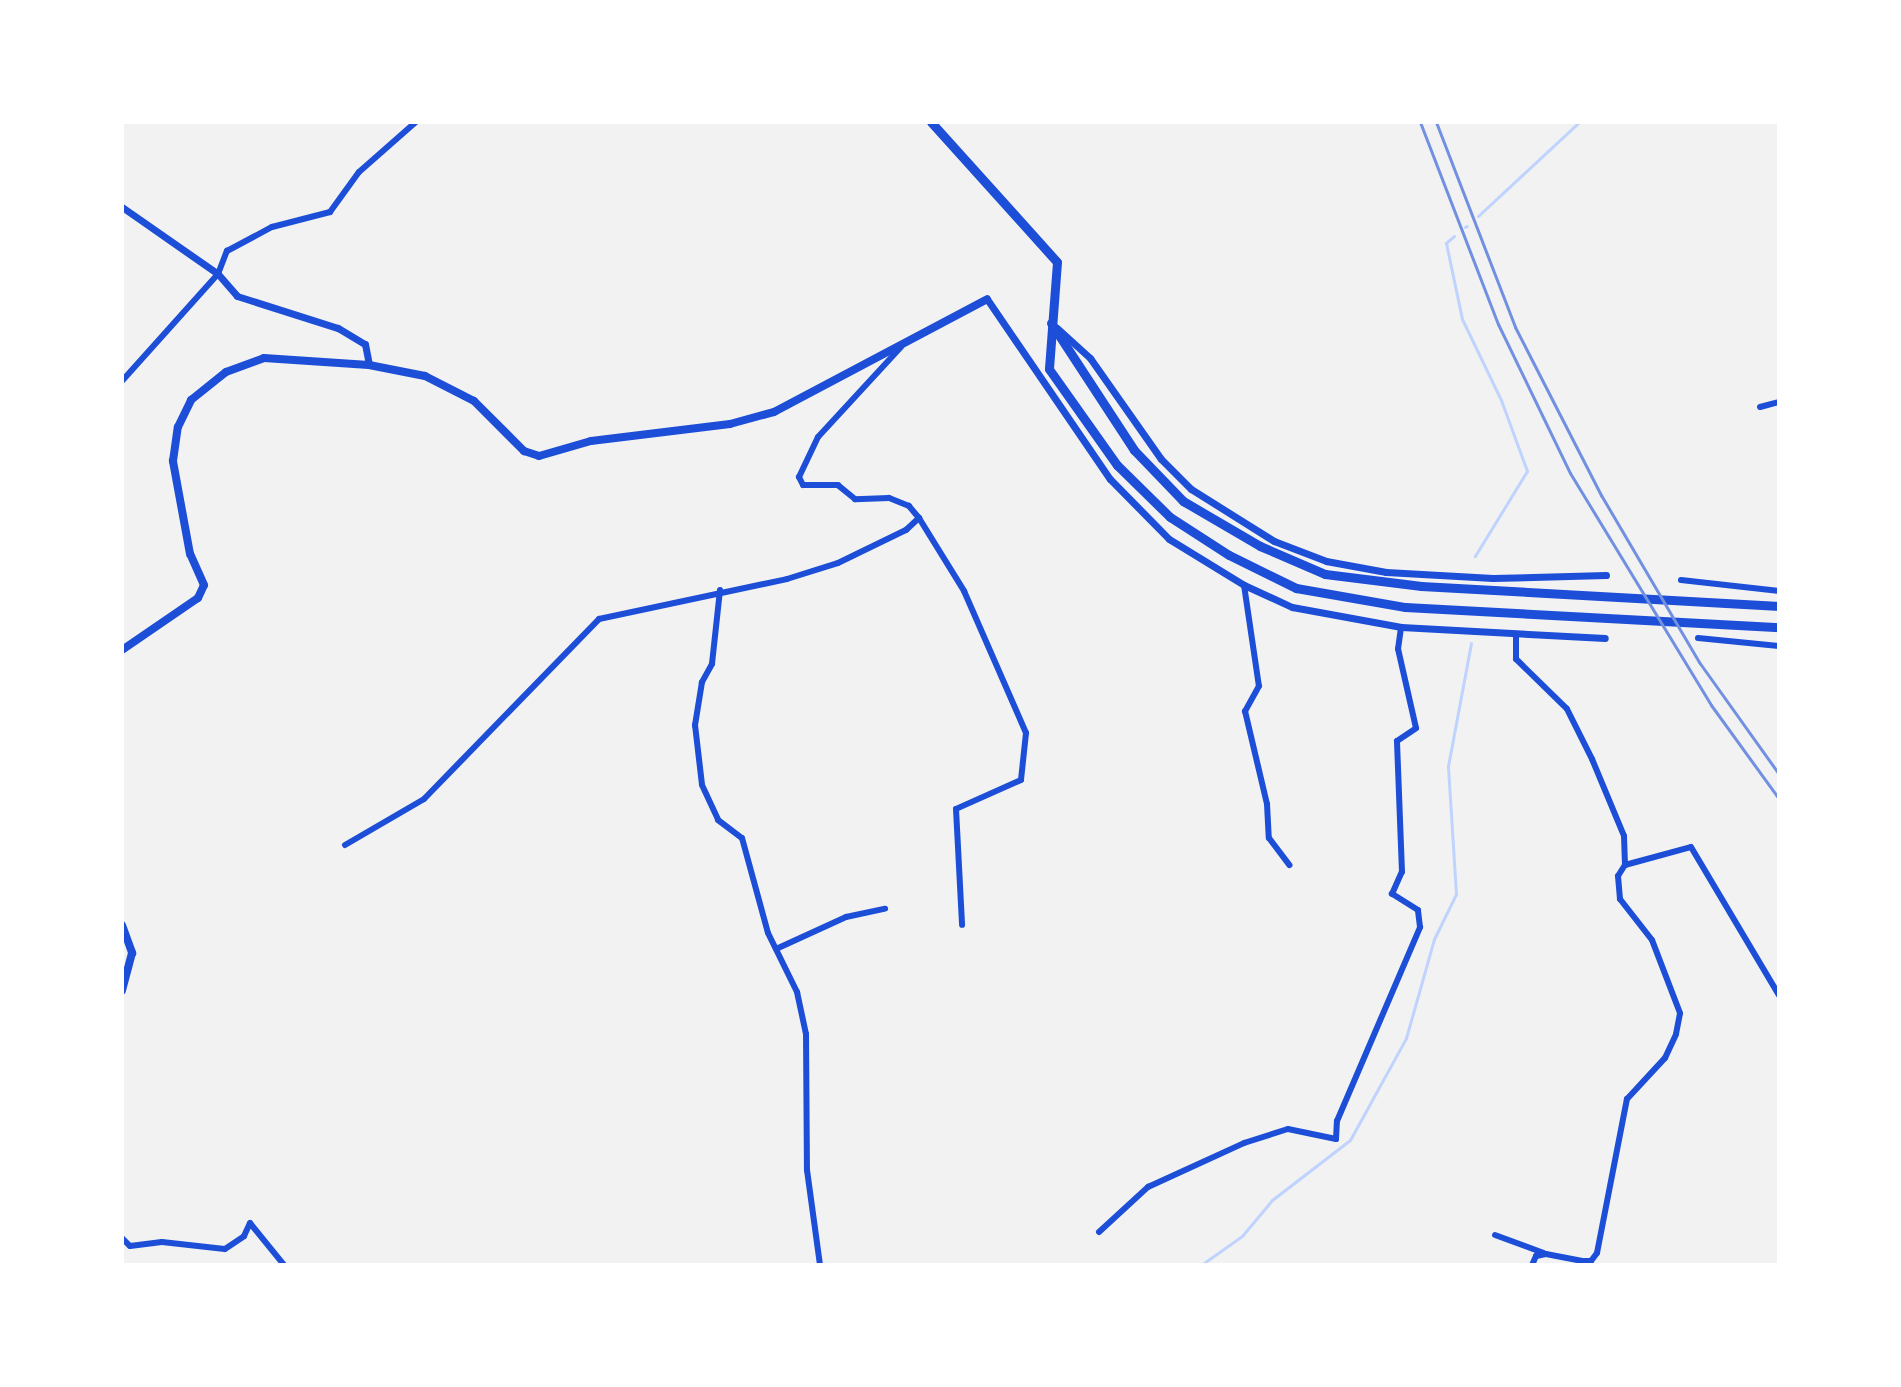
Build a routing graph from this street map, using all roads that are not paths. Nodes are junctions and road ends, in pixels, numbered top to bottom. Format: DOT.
graph roads {
  1 [pos="416,122"];
  2 [pos="931,122"];
  3 [pos="122,207"];
  4 [pos="218,274"];
  5 [pos="987,299"];
  6 [pos="1051,323"];
  7 [pos="903,345"];
  8 [pos="369,365"];
  9 [pos="122,381"];
  10 [pos="1779,402"];
  11 [pos="1760,407"];
  12 [pos="919,518"];
  13 [pos="1606,575"];
  14 [pos="1681,580"];
  15 [pos="1244,585"];
  16 [pos="720,590"];
  17 [pos="1779,591"];
  18 [pos="1779,606"];
  19 [pos="1401,627"];
  20 [pos="1779,627"];
  21 [pos="1516,634"];
  22 [pos="1605,638"];
  23 [pos="1698,638"];
  24 [pos="1779,646"];
  25 [pos="122,650"];
  26 [pos="345,845"];
  27 [pos="1624,854"];
  28 [pos="1633,859"];
  29 [pos="1289,865"];
  30 [pos="1625,865"];
  31 [pos="885,909"];
  32 [pos="122,925"];
  33 [pos="962,925"];
  34 [pos="776,949"];
  35 [pos="122,991"];
  36 [pos="1779,995"];
  37 [pos="1099,1232"];
  38 [pos="1495,1235"];
  39 [pos="122,1238"];
  40 [pos="1546,1254"];
  41 [pos="284,1265"];
  42 [pos="820,1265"];
  43 [pos="1532,1265"];
  1 -- 4 [label="street"];
  2 -- 6 [label="highway"];
  3 -- 4 [label="street"];
  4 -- 8 [label="street"];
  4 -- 9 [label="street"];
  5 -- 7 [label="main road"];
  5 -- 15 [label="street"];
  6 -- 13 [label="street"];
  6 -- 18 [label="highway"];
  6 -- 20 [label="highway"];
  7 -- 8 [label="main road"];
  7 -- 12 [label="street"];
  8 -- 25 [label="main road"];
  10 -- 11 [label="street"];
  12 -- 16 [label="street"];
  12 -- 33 [label="street"];
  14 -- 17 [label="street"];
  15 -- 19 [label="street"];
  15 -- 29 [label="street"];
  16 -- 26 [label="street"];
  16 -- 34 [label="street"];
  19 -- 21 [label="street"];
  19 -- 37 [label="street"];
  21 -- 22 [label="street"];
  21 -- 27 [label="street"];
  23 -- 24 [label="street"];
  27 -- 28 [label="street"];
  27 -- 30 [label="street"];
  28 -- 30 [label="street"];
  28 -- 36 [label="street"];
  30 -- 40 [label="street"];
  31 -- 34 [label="street"];
  32 -- 35 [label="main road"];
  34 -- 42 [label="street"];
  38 -- 40 [label="street"];
  39 -- 41 [label="street"];
  40 -- 43 [label="street"];
}
